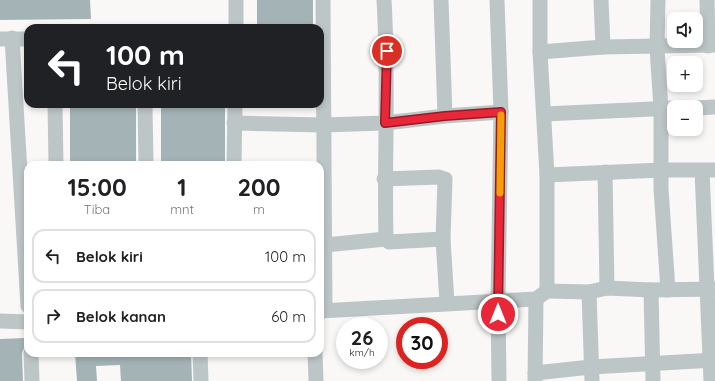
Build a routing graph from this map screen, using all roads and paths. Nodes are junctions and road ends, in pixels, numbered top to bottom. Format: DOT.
graph roads {
  1 [pos="236,0"];
  2 [pos="323,0"];
  3 [pos="384,0"];
  4 [pos="441,0"];
  5 [pos="497,0"];
  6 [pos="540,0"];
  7 [pos="601,0"];
  8 [pos="658,0"];
  9 [pos="707,0"];
  10 [pos="236,24"];
  11 [pos="323,24"];
  12 [pos="6,38"];
  13 [pos="24,39"];
  14 [pos="712,46"];
  15 [pos="603,48"];
  16 [pos="657,48"];
  17 [pos="540,52"];
  18 [pos="667,103"];
  19 [pos="715,107"];
  20 [pos="55,108"];
  21 [pos="145,108"];
  22 [pos="235,108"];
  23 [pos="323,108"];
  24 [pos="703,108"];
  25 [pos="667,109"];
  26 [pos="501,112"];
  27 [pos="544,114"];
  28 [pos="445,116"];
  29 [pos="667,119"];
  30 [pos="234,123"];
  31 [pos="385,123"];
  32 [pos="323,124"];
  33 [pos="56,161"];
  34 [pos="146,161"];
  35 [pos="234,161"];
  36 [pos="324,161"];
  37 [pos="662,170"];
  38 [pos="708,171"];
  39 [pos="605,172"];
  40 [pos="546,174"];
  41 [pos="384,179"];
  42 [pos="324,184"];
  43 [pos="386,239"];
  44 [pos="443,239"];
  45 [pos="325,245"];
  46 [pos="24,257"];
  47 [pos="324,267"];
  48 [pos="607,288"];
  49 [pos="711,289"];
  50 [pos="651,290"];
  51 [pos="668,290"];
  52 [pos="589,292"];
  53 [pos="542,295"];
  54 [pos="498,300"];
  55 [pos="447,303"];
  56 [pos="324,310"];
  57 [pos="0,321"];
  58 [pos="24,322"];
  59 [pos="31,357"];
  60 [pos="200,357"];
  61 [pos="315,357"];
  62 [pos="712,360"];
  63 [pos="653,364"];
  64 [pos="591,374"];
  65 [pos="535,377"];
  66 [pos="32,381"];
  67 [pos="201,381"];
  68 [pos="316,381"];
  69 [pos="499,381"];
  70 [pos="653,381"];
  71 [pos="711,381"];
  1 -- 10 [label="street"];
  2 -- 11 [label="street"];
  3 -- 31 [label="street"];
  4 -- 28 [label="street"];
  5 -- 26 [label="street"];
  6 -- 17 [label="street"];
  7 -- 15 [label="street"];
  8 -- 16 [label="street"];
  9 -- 14 [label="street"];
  12 -- 13 [label="street"];
  12 -- 46 [label="street"];
  14 -- 16 [label="street"];
  15 -- 16 [label="street"];
  15 -- 17 [label="street"];
  16 -- 18 [label="street"];
  17 -- 27 [label="street"];
  19 -- 24 [label="street"];
  20 -- 33 [label="street"];
  21 -- 34 [label="street"];
  22 -- 30 [label="street"];
  23 -- 32 [label="street"];
  25 -- 27 [label="street"];
  26 -- 28 [label="street"];
  26 -- 54 [label="street"];
  27 -- 40 [label="street"];
  28 -- 31 [label="street"];
  29 -- 37 [label="street"];
  30 -- 32 [label="street"];
  30 -- 35 [label="street"];
  31 -- 32 [label="street"];
  31 -- 41 [label="street"];
  32 -- 36 [label="street"];
  37 -- 38 [label="street"];
  37 -- 39 [label="street"];
  37 -- 51 [label="street"];
  38 -- 49 [label="street"];
  39 -- 40 [label="street"];
  39 -- 48 [label="street"];
  40 -- 53 [label="street"];
  41 -- 43 [label="street"];
  41 -- 44 [label="street"];
  42 -- 45 [label="street"];
  43 -- 44 [label="street"];
  43 -- 45 [label="street"];
  44 -- 55 [label="street"];
  45 -- 47 [label="street"];
  48 -- 50 [label="street"];
  48 -- 52 [label="street"];
  49 -- 51 [label="street"];
  49 -- 62 [label="street"];
  50 -- 51 [label="street"];
  50 -- 63 [label="street"];
  52 -- 53 [label="street"];
  52 -- 64 [label="street"];
  53 -- 54 [label="street"];
  53 -- 65 [label="street"];
  54 -- 55 [label="street"];
  54 -- 69 [label="street"];
  55 -- 56 [label="street"];
  57 -- 58 [label="street"];
  59 -- 66 [label="street"];
  60 -- 67 [label="street"];
  61 -- 68 [label="street"];
  62 -- 63 [label="street"];
  62 -- 71 [label="street"];
  63 -- 64 [label="street"];
  63 -- 70 [label="street"];
  64 -- 65 [label="street"];
}
